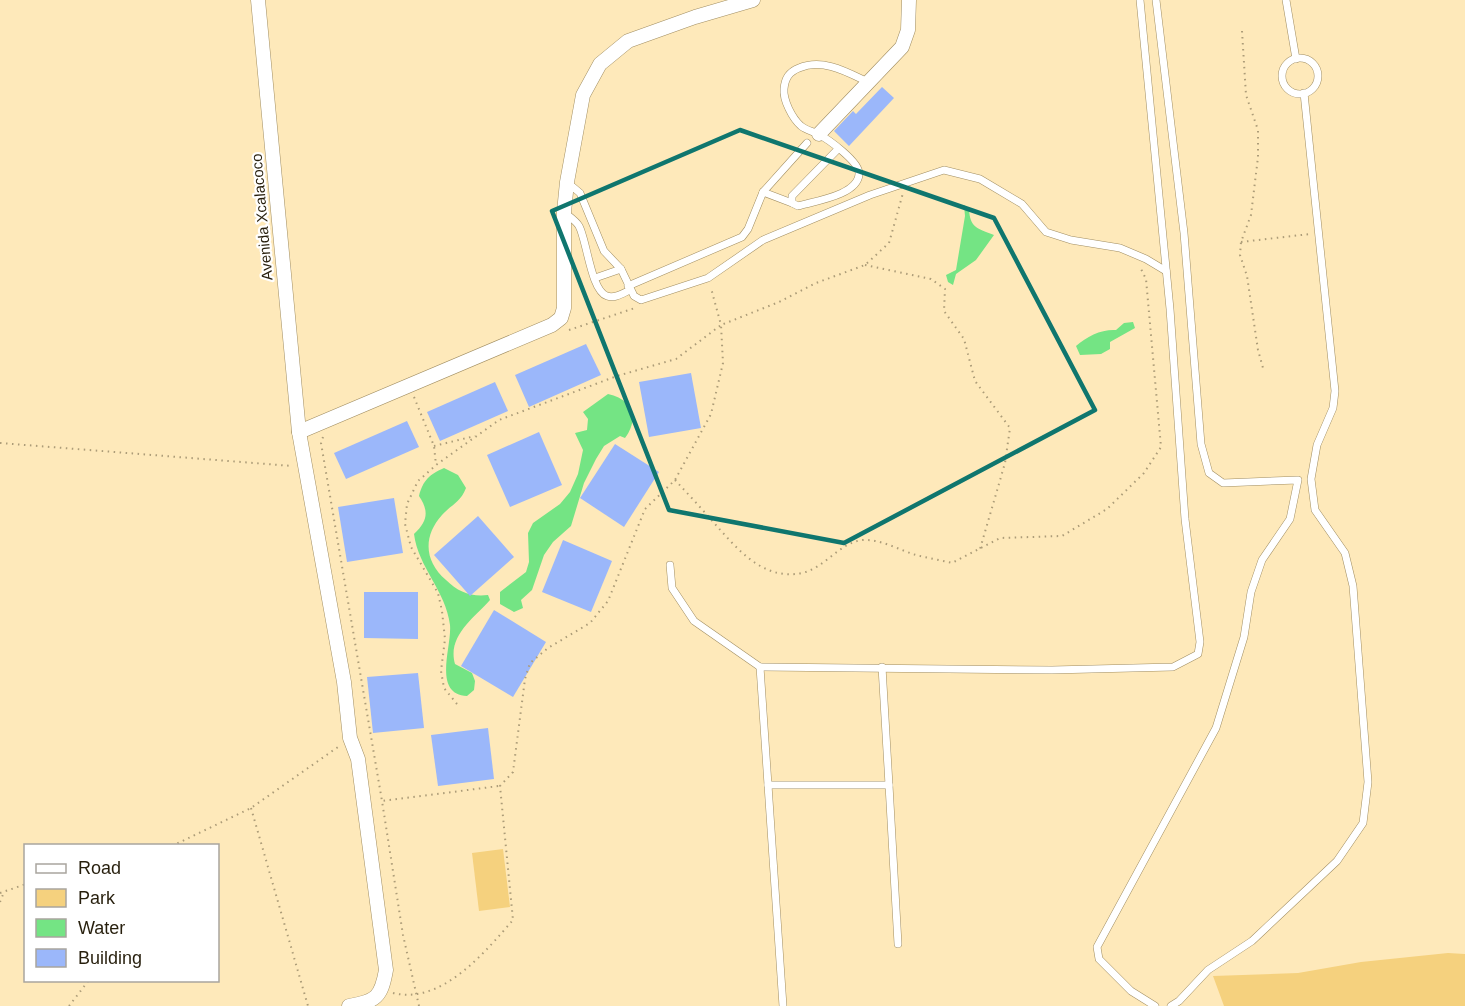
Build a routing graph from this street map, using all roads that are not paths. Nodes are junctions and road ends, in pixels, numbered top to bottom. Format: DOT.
graph roads {
  1 [pos="258,0"];
  2 [pos="753,0"];
  3 [pos="909,0"];
  4 [pos="1140,0"];
  5 [pos="1156,0"];
  6 [pos="1286,0"];
  7 [pos="1296,58"];
  8 [pos="868,82"];
  9 [pos="1304,93"];
  10 [pos="819,134"];
  11 [pos="807,143"];
  12 [pos="838,149"];
  13 [pos="567,182"];
  14 [pos="763,192"];
  15 [pos="792,203"];
  16 [pos="564,212"];
  17 [pos="621,269"];
  18 [pos="1166,271"];
  19 [pos="595,278"];
  20 [pos="629,288"];
  21 [pos="299,432"];
  22 [pos="1311,479"];
  23 [pos="1298,480"];
  24 [pos="670,565"];
  25 [pos="760,667"];
  26 [pos="882,667"];
  27 [pos="889,784"];
  28 [pos="768,785"];
  29 [pos="898,944"];
  30 [pos="349,1006"];
  31 [pos="783,1006"];
  32 [pos="1155,1006"];
  33 [pos="1171,1006"];
  1 -- 21 [label="street, Avenida Xcalacoco"];
  2 -- 13 [label="street"];
  3 -- 8 [label="street"];
  4 -- 18 [label="lane"];
  5 -- 23 [label="lane"];
  6 -- 7 [label="lane"];
  7 -- 9 [label="lane"];
  7 -- 9 [label="lane"];
  8 -- 10 [label="street"];
  8 -- 10 [label="lane"];
  9 -- 22 [label="lane"];
  10 -- 12 [label="lane"];
  11 -- 14 [label="lane"];
  12 -- 15 [label="lane"];
  12 -- 15 [label="lane"];
  13 -- 16 [label="street"];
  13 -- 17 [label="lane"];
  14 -- 15 [label="lane"];
  14 -- 20 [label="lane"];
  16 -- 19 [label="lane"];
  16 -- 21 [label="street"];
  17 -- 19 [label="lane"];
  17 -- 20 [label="lane"];
  18 -- 20 [label="lane"];
  18 -- 26 [label="lane"];
  19 -- 20 [label="lane"];
  21 -- 30 [label="street, Avenida Xcalacoco"];
  22 -- 23 [label="lane"];
  22 -- 33 [label="lane"];
  23 -- 32 [label="lane"];
  24 -- 25 [label="lane"];
  25 -- 26 [label="lane"];
  25 -- 28 [label="lane"];
  26 -- 27 [label="lane"];
  27 -- 28 [label="lane"];
  27 -- 29 [label="lane"];
  28 -- 31 [label="lane"];
}
